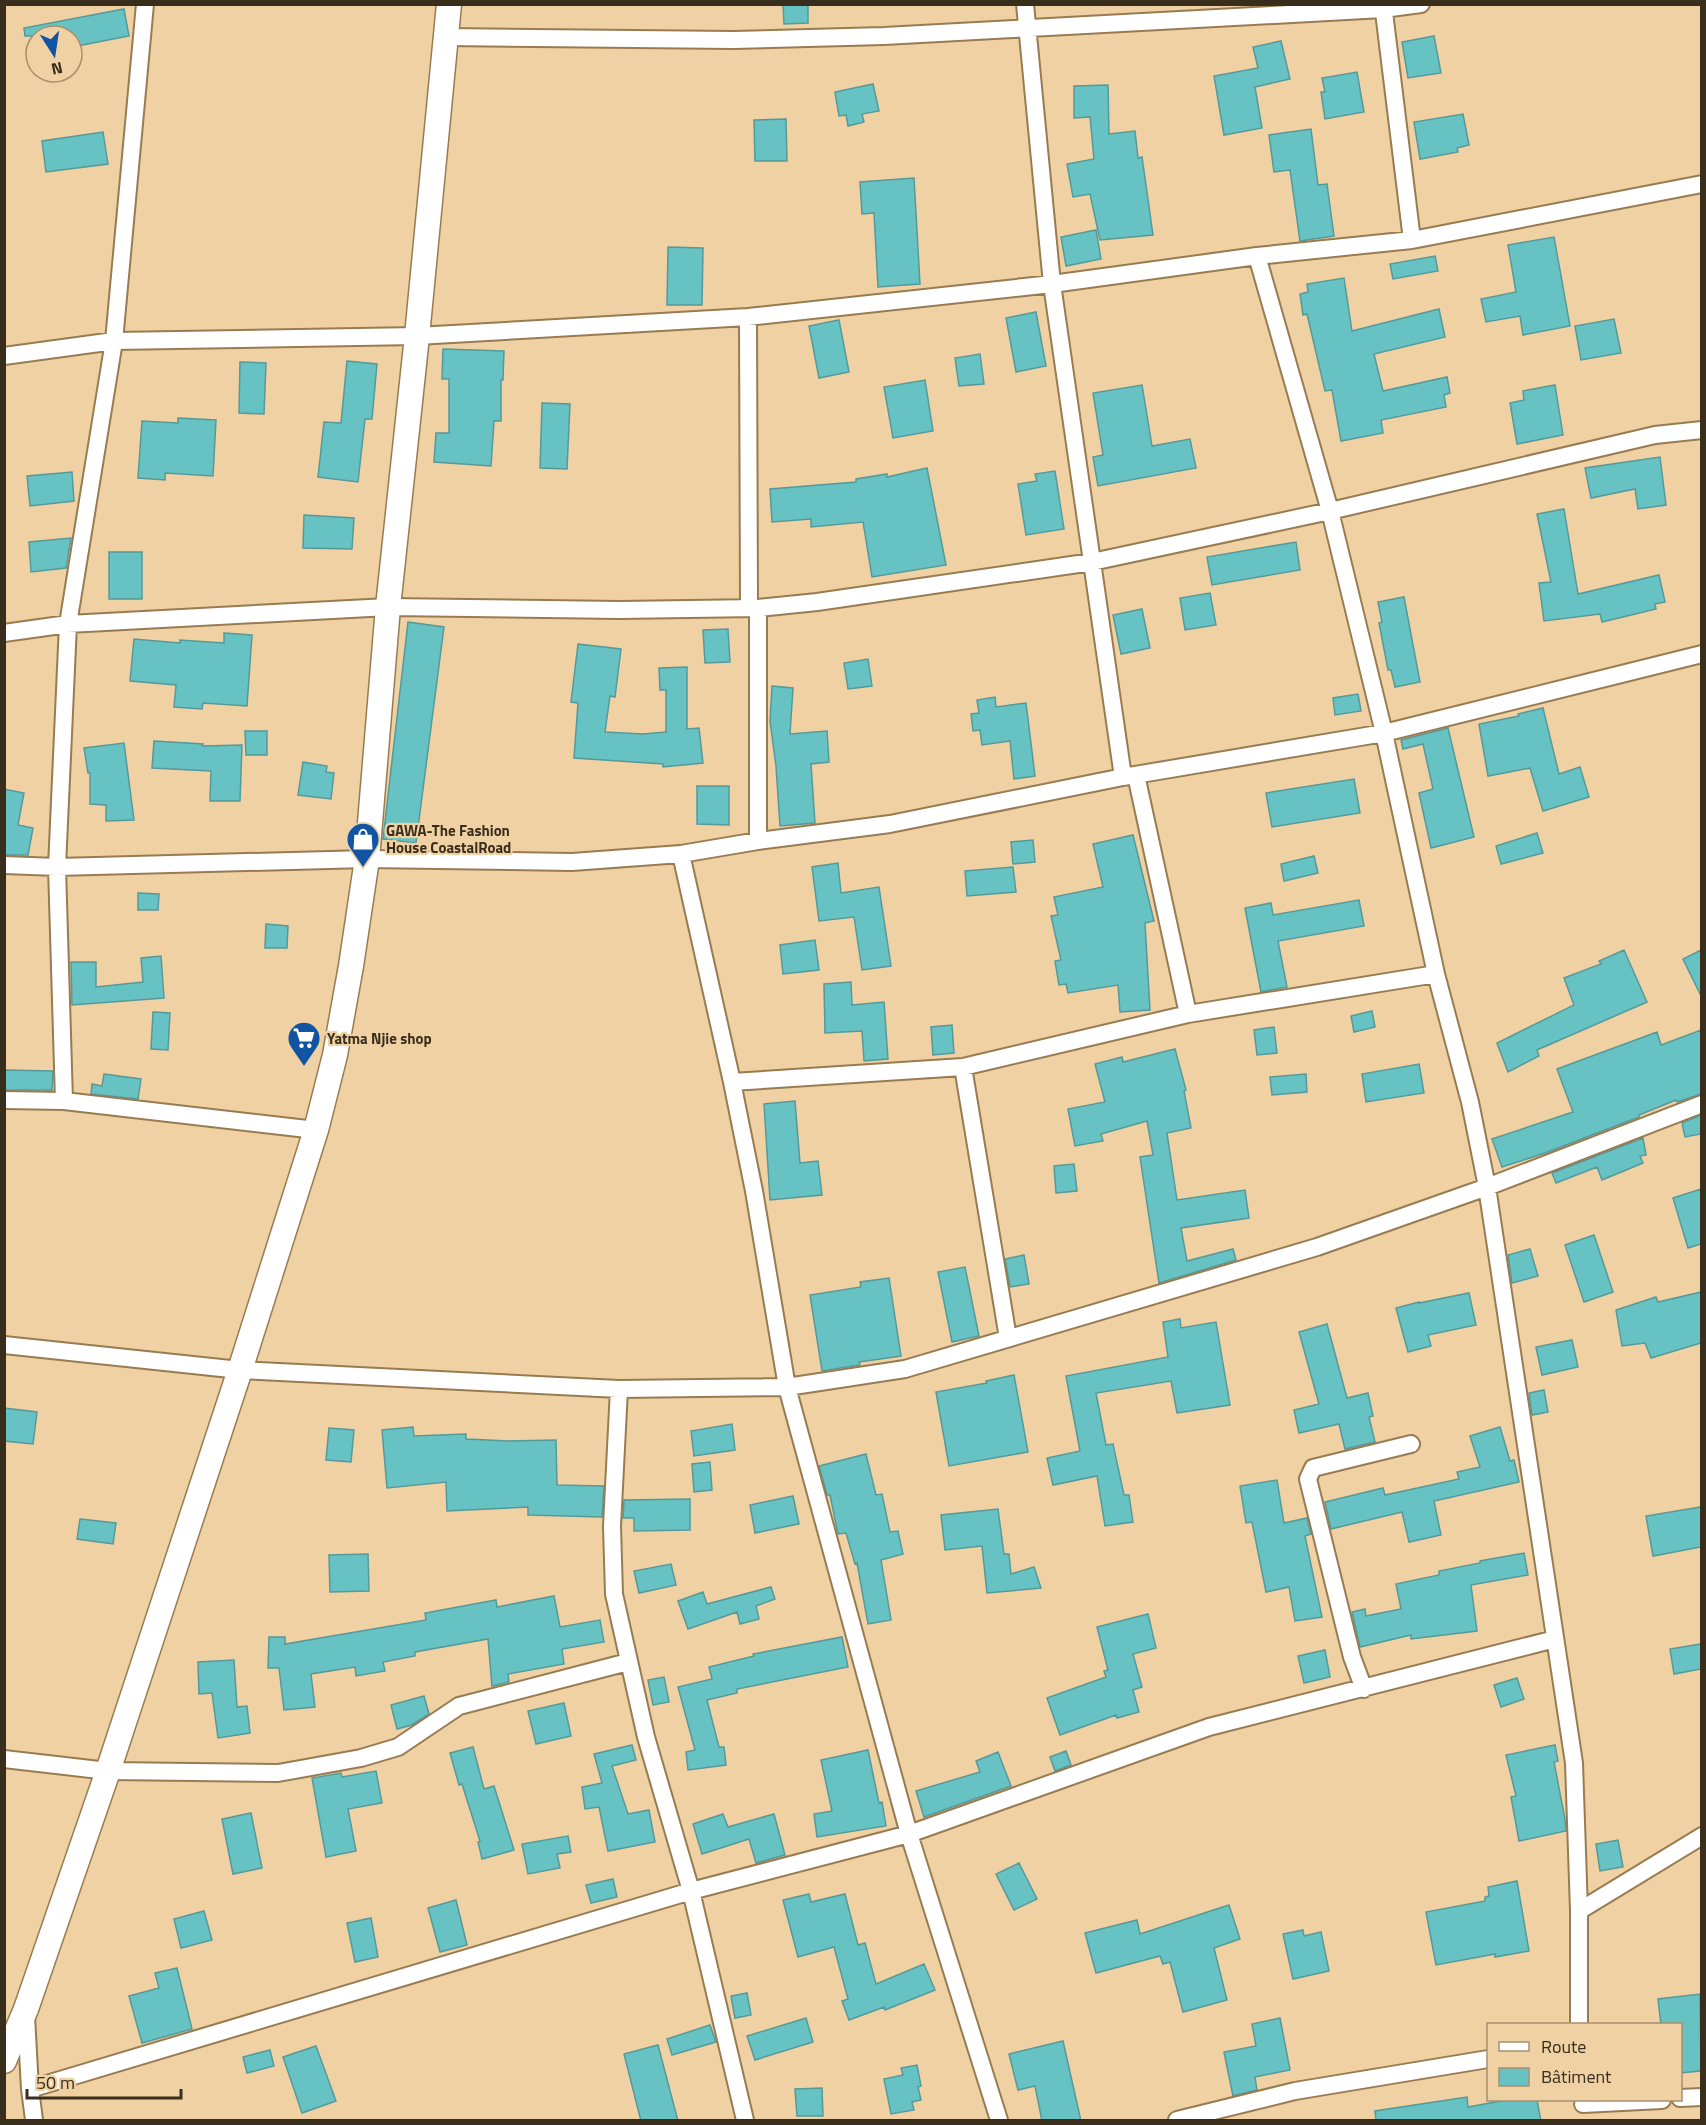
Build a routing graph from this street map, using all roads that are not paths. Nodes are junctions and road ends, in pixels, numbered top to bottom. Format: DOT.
graph roads {
  1 [pos="145,4"];
  2 [pos="449,4"];
  3 [pos="1024,4"];
  4 [pos="1421,4"];
  5 [pos="1383,7"];
  6 [pos="1027,28"];
  7 [pos="446,37"];
  8 [pos="1701,184"];
  9 [pos="1412,240"];
  10 [pos="1257,256"];
  11 [pos="1052,284"];
  12 [pos="748,317"];
  13 [pos="417,336"];
  14 [pos="114,341"];
  15 [pos="4,356"];
  16 [pos="1701,430"];
  17 [pos="1330,511"];
  18 [pos="1092,562"];
  19 [pos="388,607"];
  20 [pos="753,608"];
  21 [pos="68,624"];
  22 [pos="4,633"];
  23 [pos="1701,654"];
  24 [pos="1384,733"];
  25 [pos="1130,776"];
  26 [pos="758,841"];
  27 [pos="681,854"];
  28 [pos="367,859"];
  29 [pos="4,865"];
  30 [pos="57,867"];
  31 [pos="1436,974"];
  32 [pos="1188,1014"];
  33 [pos="963,1067"];
  34 [pos="732,1082"];
  35 [pos="4,1100"];
  36 [pos="64,1101"];
  37 [pos="1701,1104"];
  38 [pos="316,1130"];
  39 [pos="1487,1187"];
  40 [pos="1008,1338"];
  41 [pos="4,1345"];
  42 [pos="240,1370"];
  43 [pos="787,1387"];
  44 [pos="619,1389"];
  45 [pos="1411,1444"];
  46 [pos="1555,1639"];
  47 [pos="628,1662"];
  48 [pos="1364,1689"];
  49 [pos="4,1759"];
  50 [pos="108,1771"];
  51 [pos="909,1834"];
  52 [pos="1701,1836"];
  53 [pos="691,1891"];
  54 [pos="1579,1911"];
  55 [pos="26,2009"];
  56 [pos="1579,2023"];
  57 [pos="1487,2059"];
  58 [pos="4,2061"];
  59 [pos="30,2089"];
  60 [pos="1701,2097"];
  61 [pos="1682,2098"];
  62 [pos="1652,2101"];
  63 [pos="1583,2108"];
  64 [pos="34,2121"];
  65 [pos="745,2121"];
  66 [pos="999,2121"];
  67 [pos="1177,2121"];
  1 -- 14 [label="street"];
  2 -- 7 [label="street"];
  3 -- 6 [label="street"];
  4 -- 5 [label="street"];
  5 -- 6 [label="street"];
  5 -- 9 [label="street"];
  6 -- 7 [label="street"];
  6 -- 11 [label="street"];
  7 -- 13 [label="street"];
  8 -- 9 [label="street"];
  9 -- 10 [label="street"];
  10 -- 11 [label="street"];
  10 -- 17 [label="street"];
  11 -- 12 [label="street"];
  11 -- 18 [label="street"];
  12 -- 13 [label="street"];
  12 -- 20 [label="street"];
  13 -- 14 [label="street"];
  13 -- 19 [label="street"];
  14 -- 15 [label="street"];
  14 -- 21 [label="street"];
  16 -- 17 [label="street"];
  17 -- 18 [label="street"];
  17 -- 24 [label="street"];
  18 -- 20 [label="street"];
  18 -- 25 [label="street"];
  19 -- 20 [label="street"];
  19 -- 21 [label="street"];
  19 -- 28 [label="street"];
  20 -- 26 [label="street"];
  21 -- 22 [label="street"];
  21 -- 30 [label="street"];
  23 -- 24 [label="street"];
  24 -- 25 [label="street"];
  24 -- 31 [label="street"];
  25 -- 26 [label="street"];
  25 -- 32 [label="street"];
  26 -- 27 [label="street"];
  27 -- 28 [label="street"];
  27 -- 34 [label="street"];
  28 -- 30 [label="street"];
  28 -- 38 [label="street"];
  29 -- 30 [label="street"];
  30 -- 36 [label="street"];
  31 -- 32 [label="street"];
  31 -- 39 [label="street"];
  32 -- 33 [label="street"];
  33 -- 34 [label="street"];
  33 -- 40 [label="street"];
  34 -- 43 [label="street"];
  35 -- 36 [label="street"];
  36 -- 38 [label="street"];
  37 -- 39 [label="street"];
  38 -- 42 [label="street"];
  39 -- 40 [label="street"];
  39 -- 46 [label="street"];
  40 -- 43 [label="street"];
  41 -- 42 [label="street"];
  42 -- 44 [label="street"];
  42 -- 50 [label="street"];
  43 -- 44 [label="street"];
  43 -- 51 [label="street"];
  44 -- 47 [label="street"];
  45 -- 48 [label="street"];
  46 -- 48 [label="street"];
  46 -- 54 [label="street"];
  47 -- 50 [label="street"];
  47 -- 53 [label="street"];
  48 -- 51 [label="street"];
  49 -- 50 [label="street"];
  50 -- 55 [label="street"];
  51 -- 53 [label="street"];
  51 -- 66 [label="street"];
  52 -- 54 [label="street"];
  53 -- 59 [label="street"];
  53 -- 65 [label="street"];
  54 -- 56 [label="street"];
  55 -- 58 [label="street"];
  55 -- 59 [label="street"];
  57 -- 67 [label="street"];
  59 -- 64 [label="street"];
  60 -- 61 [label="street"];
  62 -- 63 [label="street"];
}
